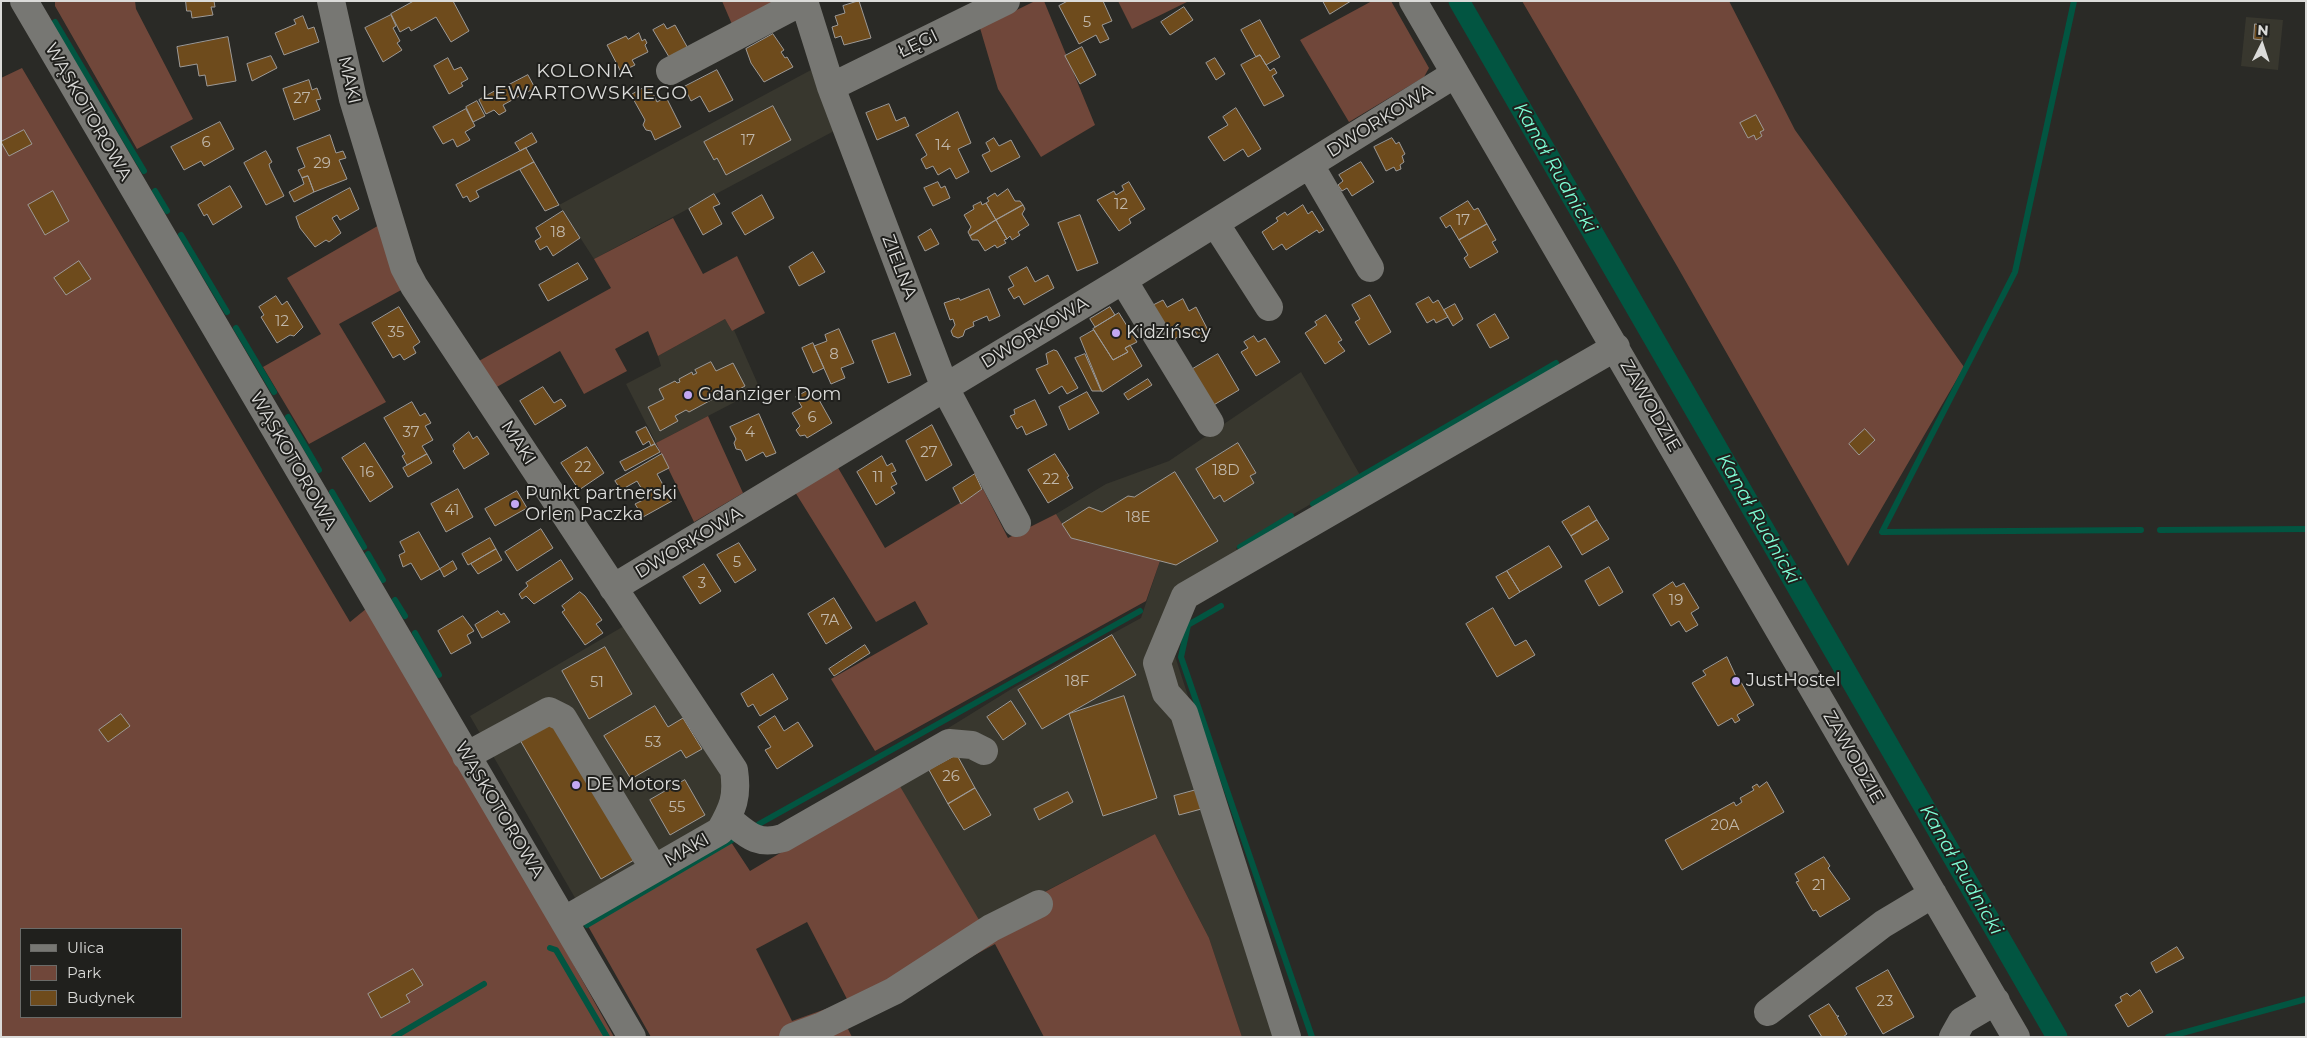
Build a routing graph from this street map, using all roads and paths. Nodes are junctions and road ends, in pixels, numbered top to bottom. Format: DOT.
graph roads {
  1 [pos="331,1"];
  2 [pos="803,1"];
  3 [pos="1006,1"];
  4 [pos="1413,1"];
  5 [pos="29,3"];
  6 [pos="670,71"];
  7 [pos="1455,74"];
  8 [pos="831,87"];
  9 [pos="1310,165"];
  10 [pos="1216,223"];
  11 [pos="1370,268"];
  12 [pos="1124,280"];
  13 [pos="1269,307"];
  14 [pos="1616,347"];
  15 [pos="945,388"];
  16 [pos="1210,423"];
  17 [pos="1017,524"];
  18 [pos="613,588"];
  19 [pos="984,751"];
  20 [pos="466,756"];
  21 [pos="727,818"];
  22 [pos="654,869"];
  23 [pos="1933,894"];
  24 [pos="1039,904"];
  25 [pos="565,920"];
  26 [pos="1996,1002"];
  27 [pos="1768,1012"];
  28 [pos="632,1037"];
  29 [pos="793,1037"];
  30 [pos="1287,1037"];
  31 [pos="1953,1037"];
  32 [pos="2016,1037"];
  1 -- 18 [label="street, MAKI"];
  2 -- 6 [label="street"];
  2 -- 8 [label="street, ZIELNA"];
  3 -- 8 [label="street, ŁĘGI"];
  4 -- 7 [label="street, ZAWODZIE"];
  5 -- 20 [label="street, WĄSKOTOROWA"];
  7 -- 9 [label="street, DWORKOWA"];
  7 -- 14 [label="street, ZAWODZIE"];
  8 -- 15 [label="street, ZIELNA"];
  9 -- 10 [label="street, DWORKOWA"];
  9 -- 11 [label="street"];
  10 -- 12 [label="street, DWORKOWA"];
  10 -- 13 [label="street"];
  12 -- 15 [label="street, DWORKOWA"];
  12 -- 16 [label="street"];
  14 -- 23 [label="street, ZAWODZIE"];
  14 -- 30 [label="street, ZAWODZIE"];
  15 -- 17 [label="street, ZIELNA"];
  15 -- 18 [label="street, DWORKOWA"];
  18 -- 21 [label="street, MAKI"];
  19 -- 21 [label="street"];
  20 -- 22 [label="street"];
  20 -- 25 [label="street, WĄSKOTOROWA"];
  21 -- 22 [label="street, MAKI"];
  22 -- 25 [label="street, MAKI"];
  23 -- 26 [label="street, ZAWODZIE"];
  23 -- 27 [label="street"];
  24 -- 29 [label="street"];
  25 -- 28 [label="street, WĄSKOTOROWA"];
  26 -- 31 [label="street"];
  26 -- 32 [label="street, ZAWODZIE"];
}
